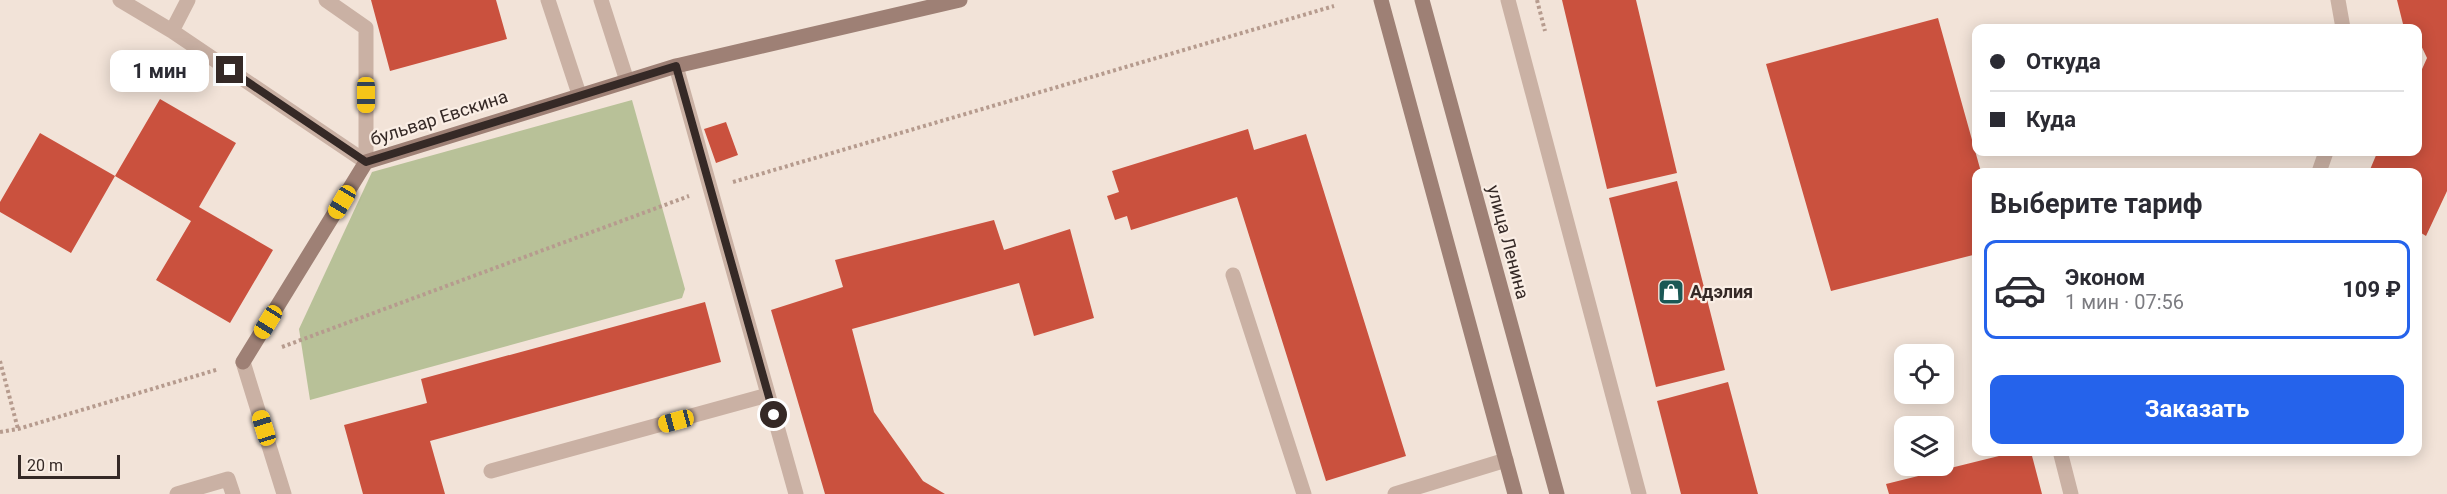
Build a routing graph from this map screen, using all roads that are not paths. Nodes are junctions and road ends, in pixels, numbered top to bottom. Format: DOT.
graph roads {
  1 [pos="120,0"];
  2 [pos="188,0"];
  3 [pos="326,0"];
  4 [pos="548,0"];
  5 [pos="601,0"];
  6 [pos="960,0"];
  7 [pos="1381,0"];
  8 [pos="1422,0"];
  9 [pos="1508,0"];
  10 [pos="2338,0"];
  11 [pos="2342,24"];
  12 [pos="172,31"];
  13 [pos="676,66"];
  14 [pos="627,81"];
  15 [pos="579,94"];
  16 [pos="366,162"];
  17 [pos="1233,275"];
  18 [pos="768,395"];
  19 [pos="2061,456"];
  20 [pos="1506,460"];
  21 [pos="491,471"];
  22 [pos="177,494"];
  23 [pos="233,494"];
  24 [pos="284,494"];
  25 [pos="796,494"];
  26 [pos="1304,494"];
  27 [pos="1395,494"];
  28 [pos="1515,494"];
  29 [pos="1557,494"];
  30 [pos="1639,494"];
  31 [pos="2071,494"];
  1 -- 12 [label="street"];
  2 -- 12 [label="street"];
  3 -- 16 [label="street"];
  4 -- 15 [label="street"];
  5 -- 14 [label="street"];
  6 -- 13 [label="street, бульвар Евскина"];
  7 -- 20 [label="street"];
  8 -- 29 [label="street, улица Ленина"];
  9 -- 30 [label="street"];
  10 -- 11 [label="street"];
  12 -- 16 [label="street"];
  13 -- 14 [label="street, бульвар Евскина"];
  13 -- 18 [label="street"];
  14 -- 15 [label="street, бульвар Евскина"];
  15 -- 16 [label="street, бульвар Евскина"];
  16 -- 24 [label="street, бульвар Евскина"];
  17 -- 26 [label="street"];
  18 -- 21 [label="street"];
  18 -- 25 [label="street"];
  19 -- 31 [label="street"];
  20 -- 27 [label="street"];
  20 -- 28 [label="street"];
  22 -- 23 [label="street"];
}
